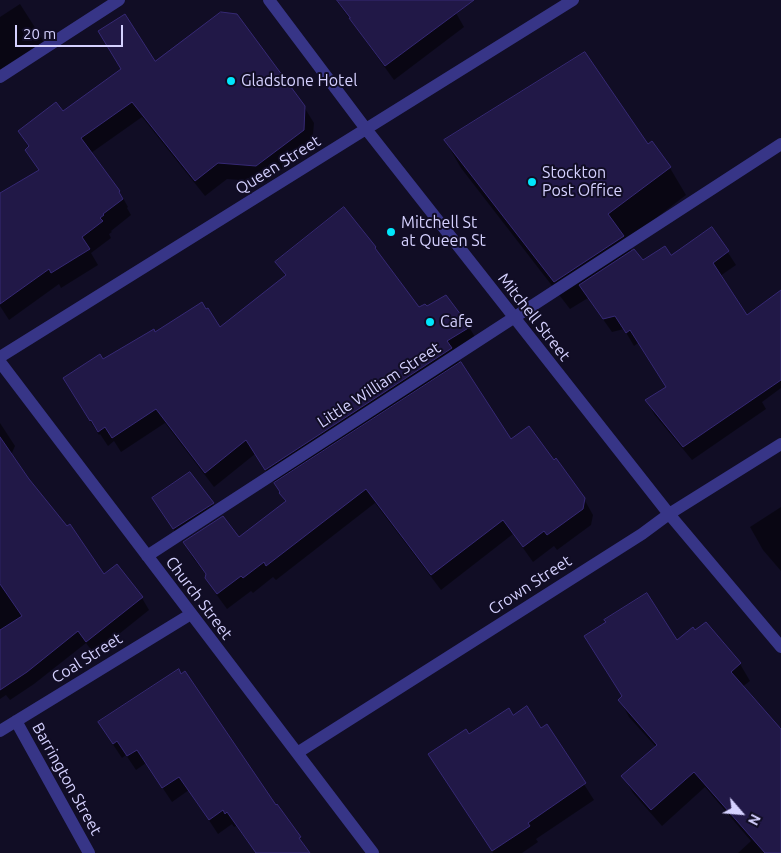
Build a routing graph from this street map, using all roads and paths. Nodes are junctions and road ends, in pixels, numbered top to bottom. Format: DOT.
graph roads {
  1 [pos="119,0"];
  2 [pos="269,0"];
  3 [pos="573,0"];
  4 [pos="0,77"];
  5 [pos="366,129"];
  6 [pos="781,144"];
  7 [pos="514,316"];
  8 [pos="0,357"];
  9 [pos="0,362"];
  10 [pos="781,444"];
  11 [pos="669,514"];
  12 [pos="147,556"];
  13 [pos="191,614"];
  14 [pos="781,647"];
  15 [pos="16,721"];
  16 [pos="0,731"];
  17 [pos="297,753"];
  18 [pos="89,853"];
  19 [pos="373,853"];
  1 -- 4 [label="street"];
  2 -- 5 [label="street, Mitchell Street"];
  3 -- 5 [label="street, Queen Street"];
  5 -- 7 [label="street, Mitchell Street"];
  5 -- 8 [label="street, Queen Street"];
  6 -- 7 [label="street, Little William Street"];
  7 -- 11 [label="street, Mitchell Street"];
  7 -- 12 [label="street, Little William Street"];
  9 -- 12 [label="street, Church Street"];
  10 -- 11 [label="street, Crown Street"];
  11 -- 14 [label="street, Mitchell Street"];
  11 -- 17 [label="street, Crown Street"];
  12 -- 13 [label="street, Church Street"];
  13 -- 15 [label="street, Coal Street"];
  13 -- 17 [label="street, Church Street"];
  15 -- 16 [label="street, Coal Street"];
  15 -- 18 [label="street, Barrington Street"];
  17 -- 19 [label="street, Church Street"];
}
